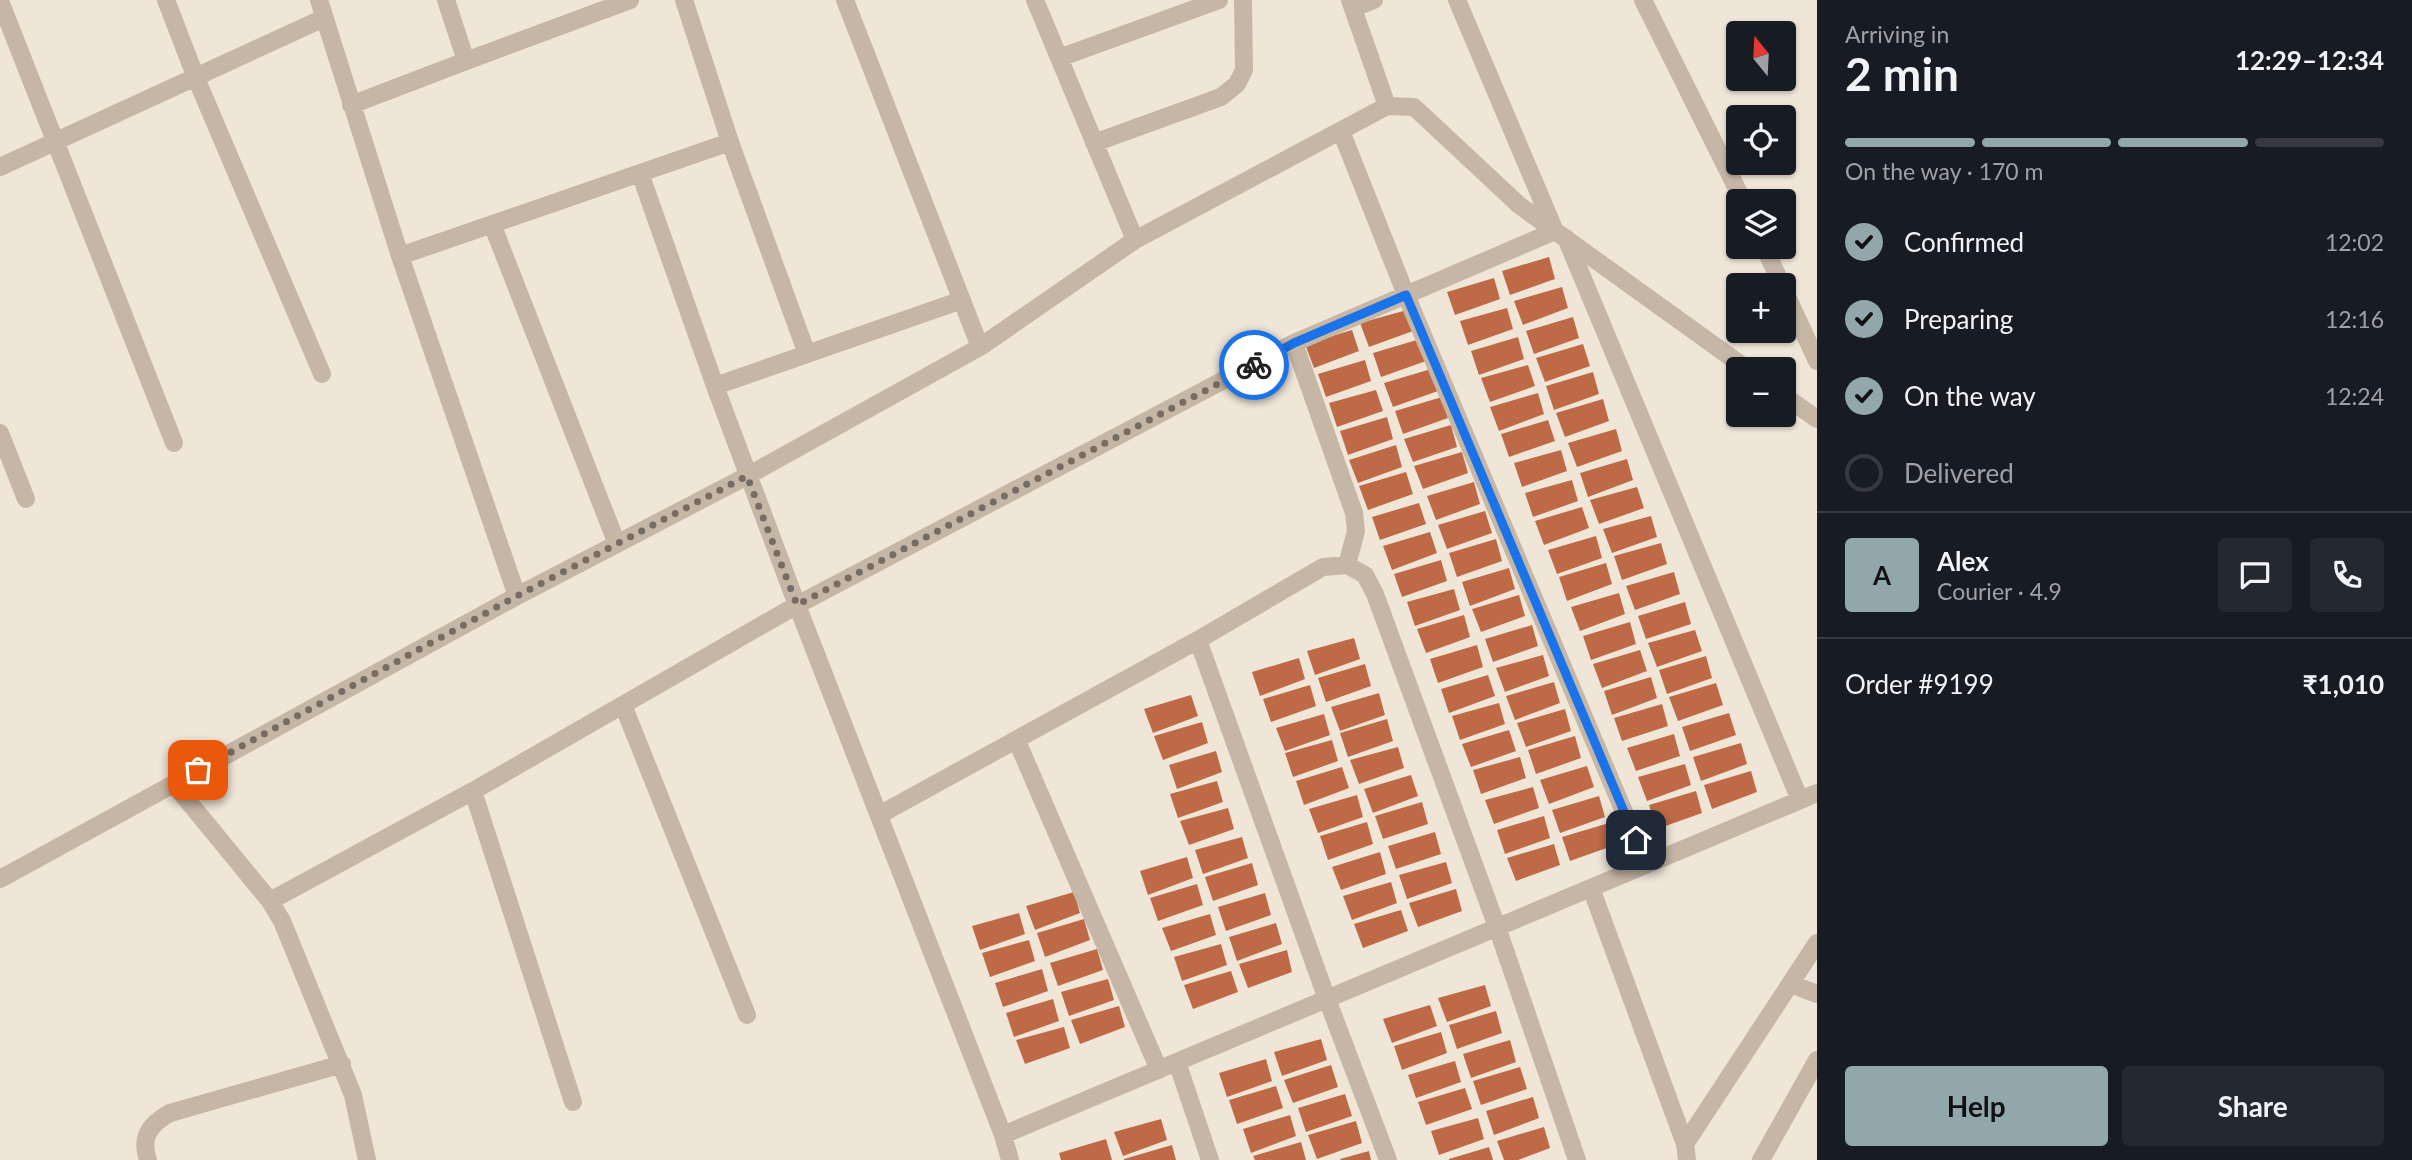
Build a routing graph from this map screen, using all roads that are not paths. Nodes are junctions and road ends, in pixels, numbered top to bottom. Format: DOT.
graph roads {
  1 [pos="166,0"];
  2 [pos="319,0"];
  3 [pos="446,0"];
  4 [pos="630,0"];
  5 [pos="684,0"];
  6 [pos="845,0"];
  7 [pos="1035,0"];
  8 [pos="1219,0"];
  9 [pos="1243,0"];
  10 [pos="1374,0"];
  11 [pos="1457,0"];
  12 [pos="1643,0"];
  13 [pos="0,1"];
  14 [pos="1352,4"];
  15 [pos="324,18"];
  16 [pos="1059,58"];
  17 [pos="466,61"];
  18 [pos="196,78"];
  19 [pos="351,105"];
  20 [pos="1387,106"];
  21 [pos="1340,131"];
  22 [pos="57,142"];
  23 [pos="730,142"];
  24 [pos="1094,143"];
  25 [pos="0,167"];
  26 [pos="640,173"];
  27 [pos="1737,189"];
  28 [pos="492,224"];
  29 [pos="1560,235"];
  30 [pos="1135,240"];
  31 [pos="400,256"];
  32 [pos="1406,295"];
  33 [pos="962,300"];
  34 [pos="1796,315"];
  35 [pos="1294,343"];
  36 [pos="980,347"];
  37 [pos="807,354"];
  38 [pos="1731,357"];
  39 [pos="1817,361"];
  40 [pos="322,374"];
  41 [pos="715,386"];
  42 [pos="1796,404"];
  43 [pos="1817,419"];
  44 [pos="0,433"];
  45 [pos="174,443"];
  46 [pos="747,476"];
  47 [pos="26,499"];
  48 [pos="617,544"];
  49 [pos="1347,565"];
  50 [pos="517,596"];
  51 [pos="797,605"];
  52 [pos="1198,640"];
  53 [pos="623,705"];
  54 [pos="1017,741"];
  55 [pos="174,784"];
  56 [pos="473,791"];
  57 [pos="1809,796"];
  58 [pos="879,815"];
  59 [pos="1646,864"];
  60 [pos="0,879"];
  61 [pos="1591,888"];
  62 [pos="270,901"];
  63 [pos="1496,927"];
  64 [pos="1817,943"];
  65 [pos="1791,984"];
  66 [pos="1817,994"];
  67 [pos="1327,999"];
  68 [pos="747,1015"];
  69 [pos="1817,1060"];
  70 [pos="1177,1062"];
  71 [pos="342,1064"];
  72 [pos="1159,1070"];
  73 [pos="573,1102"];
  74 [pos="1003,1136"];
  75 [pos="1686,1152"];
  76 [pos="148,1160"];
  77 [pos="367,1160"];
  78 [pos="1010,1160"];
  79 [pos="1210,1160"];
  80 [pos="1388,1160"];
  81 [pos="1577,1160"];
  82 [pos="1761,1160"];
  1 -- 18 [label="street"];
  2 -- 15 [label="street"];
  3 -- 17 [label="street"];
  4 -- 17 [label="street"];
  5 -- 23 [label="street"];
  6 -- 33 [label="street"];
  7 -- 16 [label="street"];
  8 -- 16 [label="street"];
  9 -- 24 [label="street"];
  10 -- 14 [label="street"];
  11 -- 29 [label="street"];
  12 -- 27 [label="street"];
  13 -- 22 [label="street"];
  14 -- 20 [label="street"];
  15 -- 18 [label="street"];
  15 -- 19 [label="street"];
  16 -- 24 [label="street"];
  17 -- 19 [label="street"];
  18 -- 22 [label="street"];
  18 -- 40 [label="street"];
  19 -- 31 [label="street"];
  20 -- 21 [label="street"];
  20 -- 29 [label="street"];
  21 -- 30 [label="street"];
  21 -- 32 [label="street"];
  22 -- 25 [label="street"];
  22 -- 45 [label="street"];
  23 -- 26 [label="street"];
  23 -- 37 [label="street"];
  24 -- 30 [label="street"];
  26 -- 28 [label="street"];
  26 -- 41 [label="street"];
  28 -- 31 [label="street"];
  28 -- 48 [label="street"];
  29 -- 32 [label="street"];
  29 -- 38 [label="street"];
  29 -- 57 [label="street"];
  30 -- 36 [label="street"];
  31 -- 50 [label="street"];
  32 -- 35 [label="street"];
  32 -- 59 [label="street"];
  33 -- 36 [label="street"];
  33 -- 37 [label="street"];
  34 -- 39 [label="street"];
  35 -- 49 [label="street"];
  35 -- 51 [label="street"];
  36 -- 46 [label="street"];
  37 -- 41 [label="street"];
  41 -- 46 [label="street"];
  42 -- 43 [label="street"];
  44 -- 47 [label="street"];
  46 -- 48 [label="street"];
  46 -- 51 [label="street"];
  48 -- 50 [label="street"];
  49 -- 52 [label="street"];
  49 -- 63 [label="street"];
  50 -- 55 [label="street"];
  51 -- 53 [label="street"];
  51 -- 58 [label="street"];
  52 -- 54 [label="street"];
  52 -- 67 [label="street"];
  53 -- 56 [label="street"];
  53 -- 68 [label="street"];
  54 -- 58 [label="street"];
  54 -- 72 [label="street"];
  55 -- 60 [label="street"];
  55 -- 62 [label="street"];
  56 -- 62 [label="street"];
  56 -- 73 [label="street"];
  57 -- 59 [label="street"];
  58 -- 74 [label="street"];
  59 -- 61 [label="street"];
  61 -- 63 [label="street"];
  61 -- 75 [label="street"];
  62 -- 71 [label="street"];
  63 -- 67 [label="street"];
  63 -- 81 [label="street"];
  64 -- 65 [label="street"];
  65 -- 66 [label="street"];
  65 -- 75 [label="street"];
  67 -- 70 [label="street"];
  67 -- 80 [label="street"];
  69 -- 82 [label="street"];
  70 -- 72 [label="street"];
  70 -- 79 [label="street"];
  71 -- 76 [label="street"];
  71 -- 77 [label="street"];
  72 -- 74 [label="street"];
  74 -- 78 [label="street"];
}
